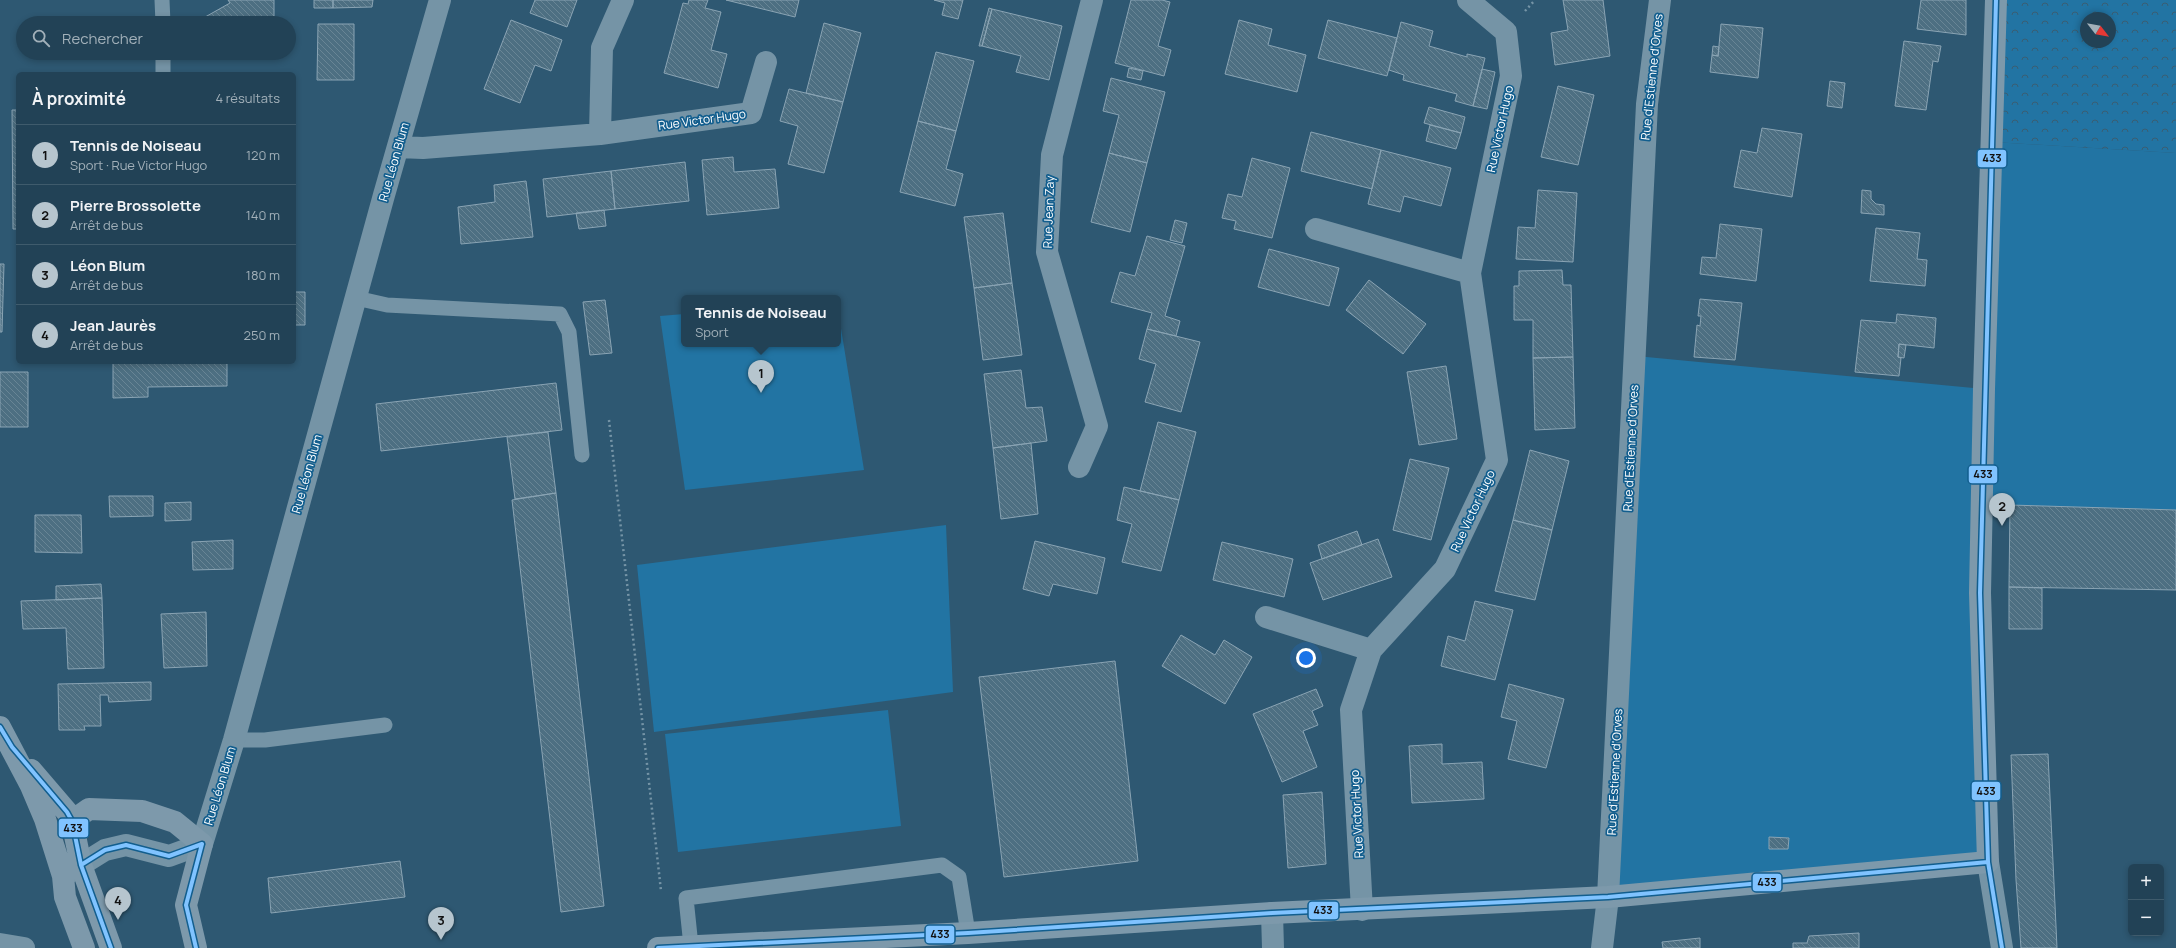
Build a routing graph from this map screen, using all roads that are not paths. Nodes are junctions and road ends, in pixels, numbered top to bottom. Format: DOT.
graph roads {
  1 [pos="162,0"];
  2 [pos="440,0"];
  3 [pos="623,0"];
  4 [pos="1092,0"];
  5 [pos="1468,0"];
  6 [pos="1660,0"];
  7 [pos="1996,0"];
  8 [pos="162,16"];
  9 [pos="163,60"];
  10 [pos="766,62"];
  11 [pos="163,72"];
  12 [pos="600,134"];
  13 [pos="398,147"];
  14 [pos="1316,229"];
  15 [pos="1470,273"];
  16 [pos="356,298"];
  17 [pos="582,455"];
  18 [pos="1079,467"];
  19 [pos="1266,617"];
  20 [pos="1371,650"];
  21 [pos="385,724"];
  22 [pos="0,727"];
  23 [pos="234,740"];
  24 [pos="12,747"];
  25 [pos="72,821"];
  26 [pos="52,840"];
  27 [pos="202,844"];
  28 [pos="1988,862"];
  29 [pos="81,865"];
  30 [pos="63,876"];
  31 [pos="1608,897"];
  32 [pos="1362,910"];
  33 [pos="1272,913"];
  34 [pos="968,932"];
  35 [pos="0,944"];
  36 [pos="691,946"];
  37 [pos="24,948"];
  38 [pos="84,948"];
  39 [pos="111,948"];
  40 [pos="196,948"];
  41 [pos="658,948"];
  42 [pos="1274,948"];
  43 [pos="1602,948"];
  44 [pos="2002,948"];
  1 -- 8 [label="lane"];
  2 -- 13 [label="street, Rue Léon Blum"];
  3 -- 12 [label="street"];
  4 -- 18 [label="street, Rue Jean Zay"];
  5 -- 15 [label="street, Rue Victor Hugo"];
  6 -- 31 [label="street, Rue d'Estienne d'Orves"];
  7 -- 28 [label="street"];
  9 -- 11 [label="lane"];
  10 -- 12 [label="street, Rue Victor Hugo"];
  12 -- 13 [label="street, Rue Victor Hugo"];
  13 -- 16 [label="street, Rue Léon Blum"];
  14 -- 15 [label="street"];
  15 -- 20 [label="street, Rue Victor Hugo"];
  16 -- 17 [label="lane"];
  16 -- 23 [label="street, Rue Léon Blum"];
  19 -- 20 [label="street"];
  20 -- 32 [label="street, Rue Victor Hugo"];
  21 -- 23 [label="lane"];
  22 -- 24 [label="street"];
  23 -- 27 [label="street, Rue Léon Blum"];
  24 -- 25 [label="street"];
  24 -- 26 [label="street"];
  25 -- 26 [label="street"];
  25 -- 27 [label="street"];
  25 -- 29 [label="street"];
  26 -- 30 [label="street"];
  27 -- 29 [label="street"];
  27 -- 40 [label="street, Rue Léon Blum"];
  28 -- 31 [label="street"];
  28 -- 44 [label="street"];
  29 -- 30 [label="street"];
  29 -- 39 [label="street"];
  30 -- 38 [label="street"];
  31 -- 32 [label="street"];
  31 -- 43 [label="street, Rue d'Estienne d'Orves"];
  32 -- 33 [label="street"];
  33 -- 34 [label="street"];
  33 -- 42 [label="street"];
  34 -- 36 [label="street"];
  34 -- 36 [label="lane"];
  35 -- 37 [label="street"];
  36 -- 41 [label="street"];
}
